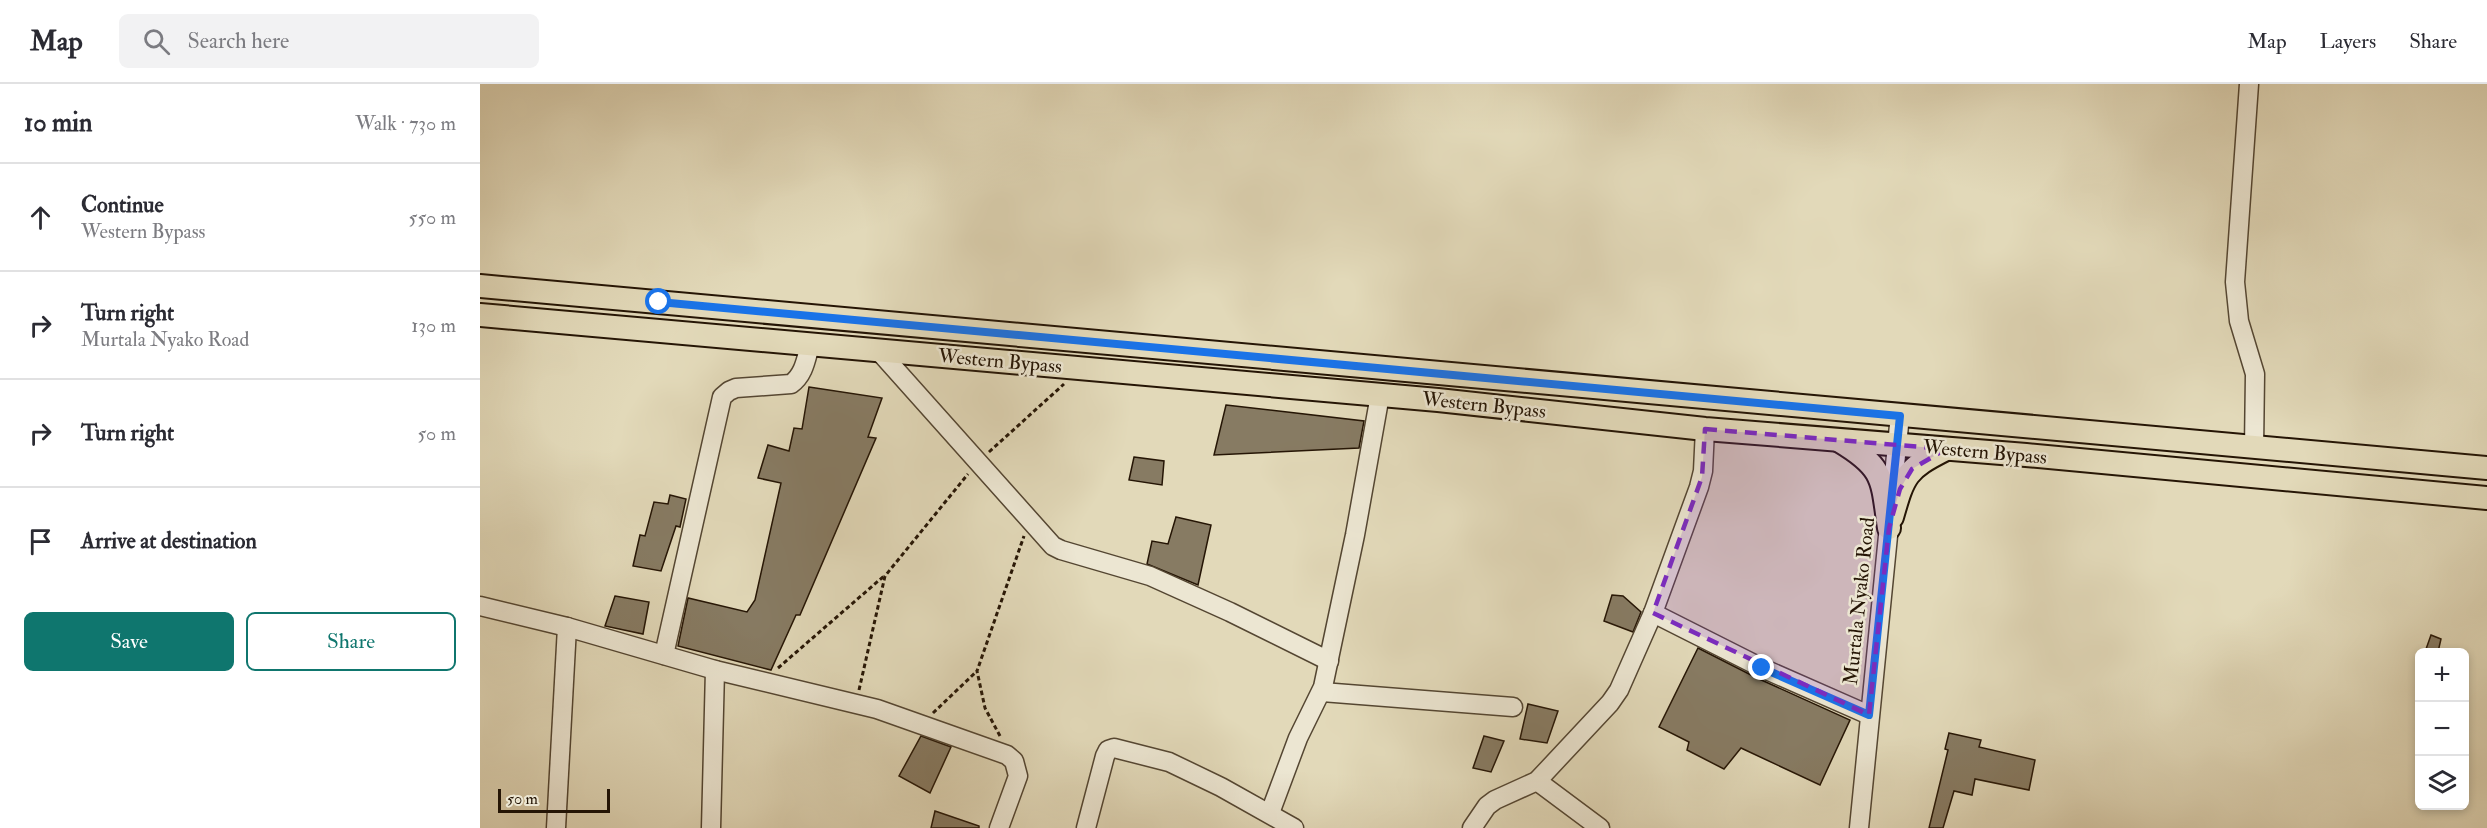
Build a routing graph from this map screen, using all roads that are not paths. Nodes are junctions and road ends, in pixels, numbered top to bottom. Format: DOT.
graph roads {
  1 [pos="2249,84"];
  2 [pos="480,286"];
  3 [pos="480,315"];
  4 [pos="810,345"];
  5 [pos="878,351"];
  6 [pos="1380,395"];
  7 [pos="1900,416"];
  8 [pos="1705,429"];
  9 [pos="1838,439"];
  10 [pos="1899,444"];
  11 [pos="1946,448"];
  12 [pos="2254,448"];
  13 [pos="2487,468"];
  14 [pos="2487,498"];
  15 [pos="1889,528"];
  16 [pos="480,606"];
  17 [pos="1653,613"];
  18 [pos="567,627"];
  19 [pos="664,655"];
  20 [pos="1329,662"];
  21 [pos="715,670"];
  22 [pos="1322,692"];
  23 [pos="1513,707"];
  24 [pos="1869,715"];
  25 [pos="1538,782"];
  26 [pos="1270,813"];
  27 [pos="556,828"];
  28 [pos="711,828"];
  29 [pos="999,828"];
  30 [pos="1086,828"];
  31 [pos="1293,828"];
  32 [pos="1472,828"];
  33 [pos="1600,828"];
  34 [pos="1859,828"];
  1 -- 12 [label="street"];
  2 -- 7 [label="main road, Western Bypass"];
  3 -- 4 [label="main road, Western Bypass"];
  4 -- 5 [label="main road, Western Bypass"];
  4 -- 19 [label="street"];
  5 -- 6 [label="main road, Western Bypass"];
  5 -- 20 [label="street"];
  6 -- 8 [label="main road, Western Bypass"];
  6 -- 20 [label="street"];
  7 -- 10 [label="street, Murtala Nyako Road"];
  7 -- 12 [label="main road, Western Bypass"];
  8 -- 9 [label="main road, Western Bypass"];
  8 -- 17 [label="street"];
  9 -- 10 [label="main road, Western Bypass"];
  9 -- 15 [label="main road"];
  10 -- 11 [label="main road, Western Bypass"];
  10 -- 15 [label="street, Murtala Nyako Road"];
  11 -- 14 [label="main road, Western Bypass"];
  11 -- 15 [label="main road"];
  12 -- 13 [label="main road, Western Bypass"];
  15 -- 24 [label="street, Murtala Nyako Road"];
  16 -- 18 [label="street"];
  17 -- 24 [label="street"];
  17 -- 25 [label="street"];
  18 -- 19 [label="street"];
  18 -- 27 [label="street"];
  19 -- 21 [label="street"];
  20 -- 22 [label="street"];
  21 -- 28 [label="street"];
  21 -- 29 [label="street"];
  22 -- 23 [label="street"];
  22 -- 26 [label="street"];
  24 -- 34 [label="street, Murtala Nyako Road"];
  25 -- 32 [label="street"];
  25 -- 33 [label="street"];
  26 -- 30 [label="street"];
  26 -- 31 [label="street"];
}
